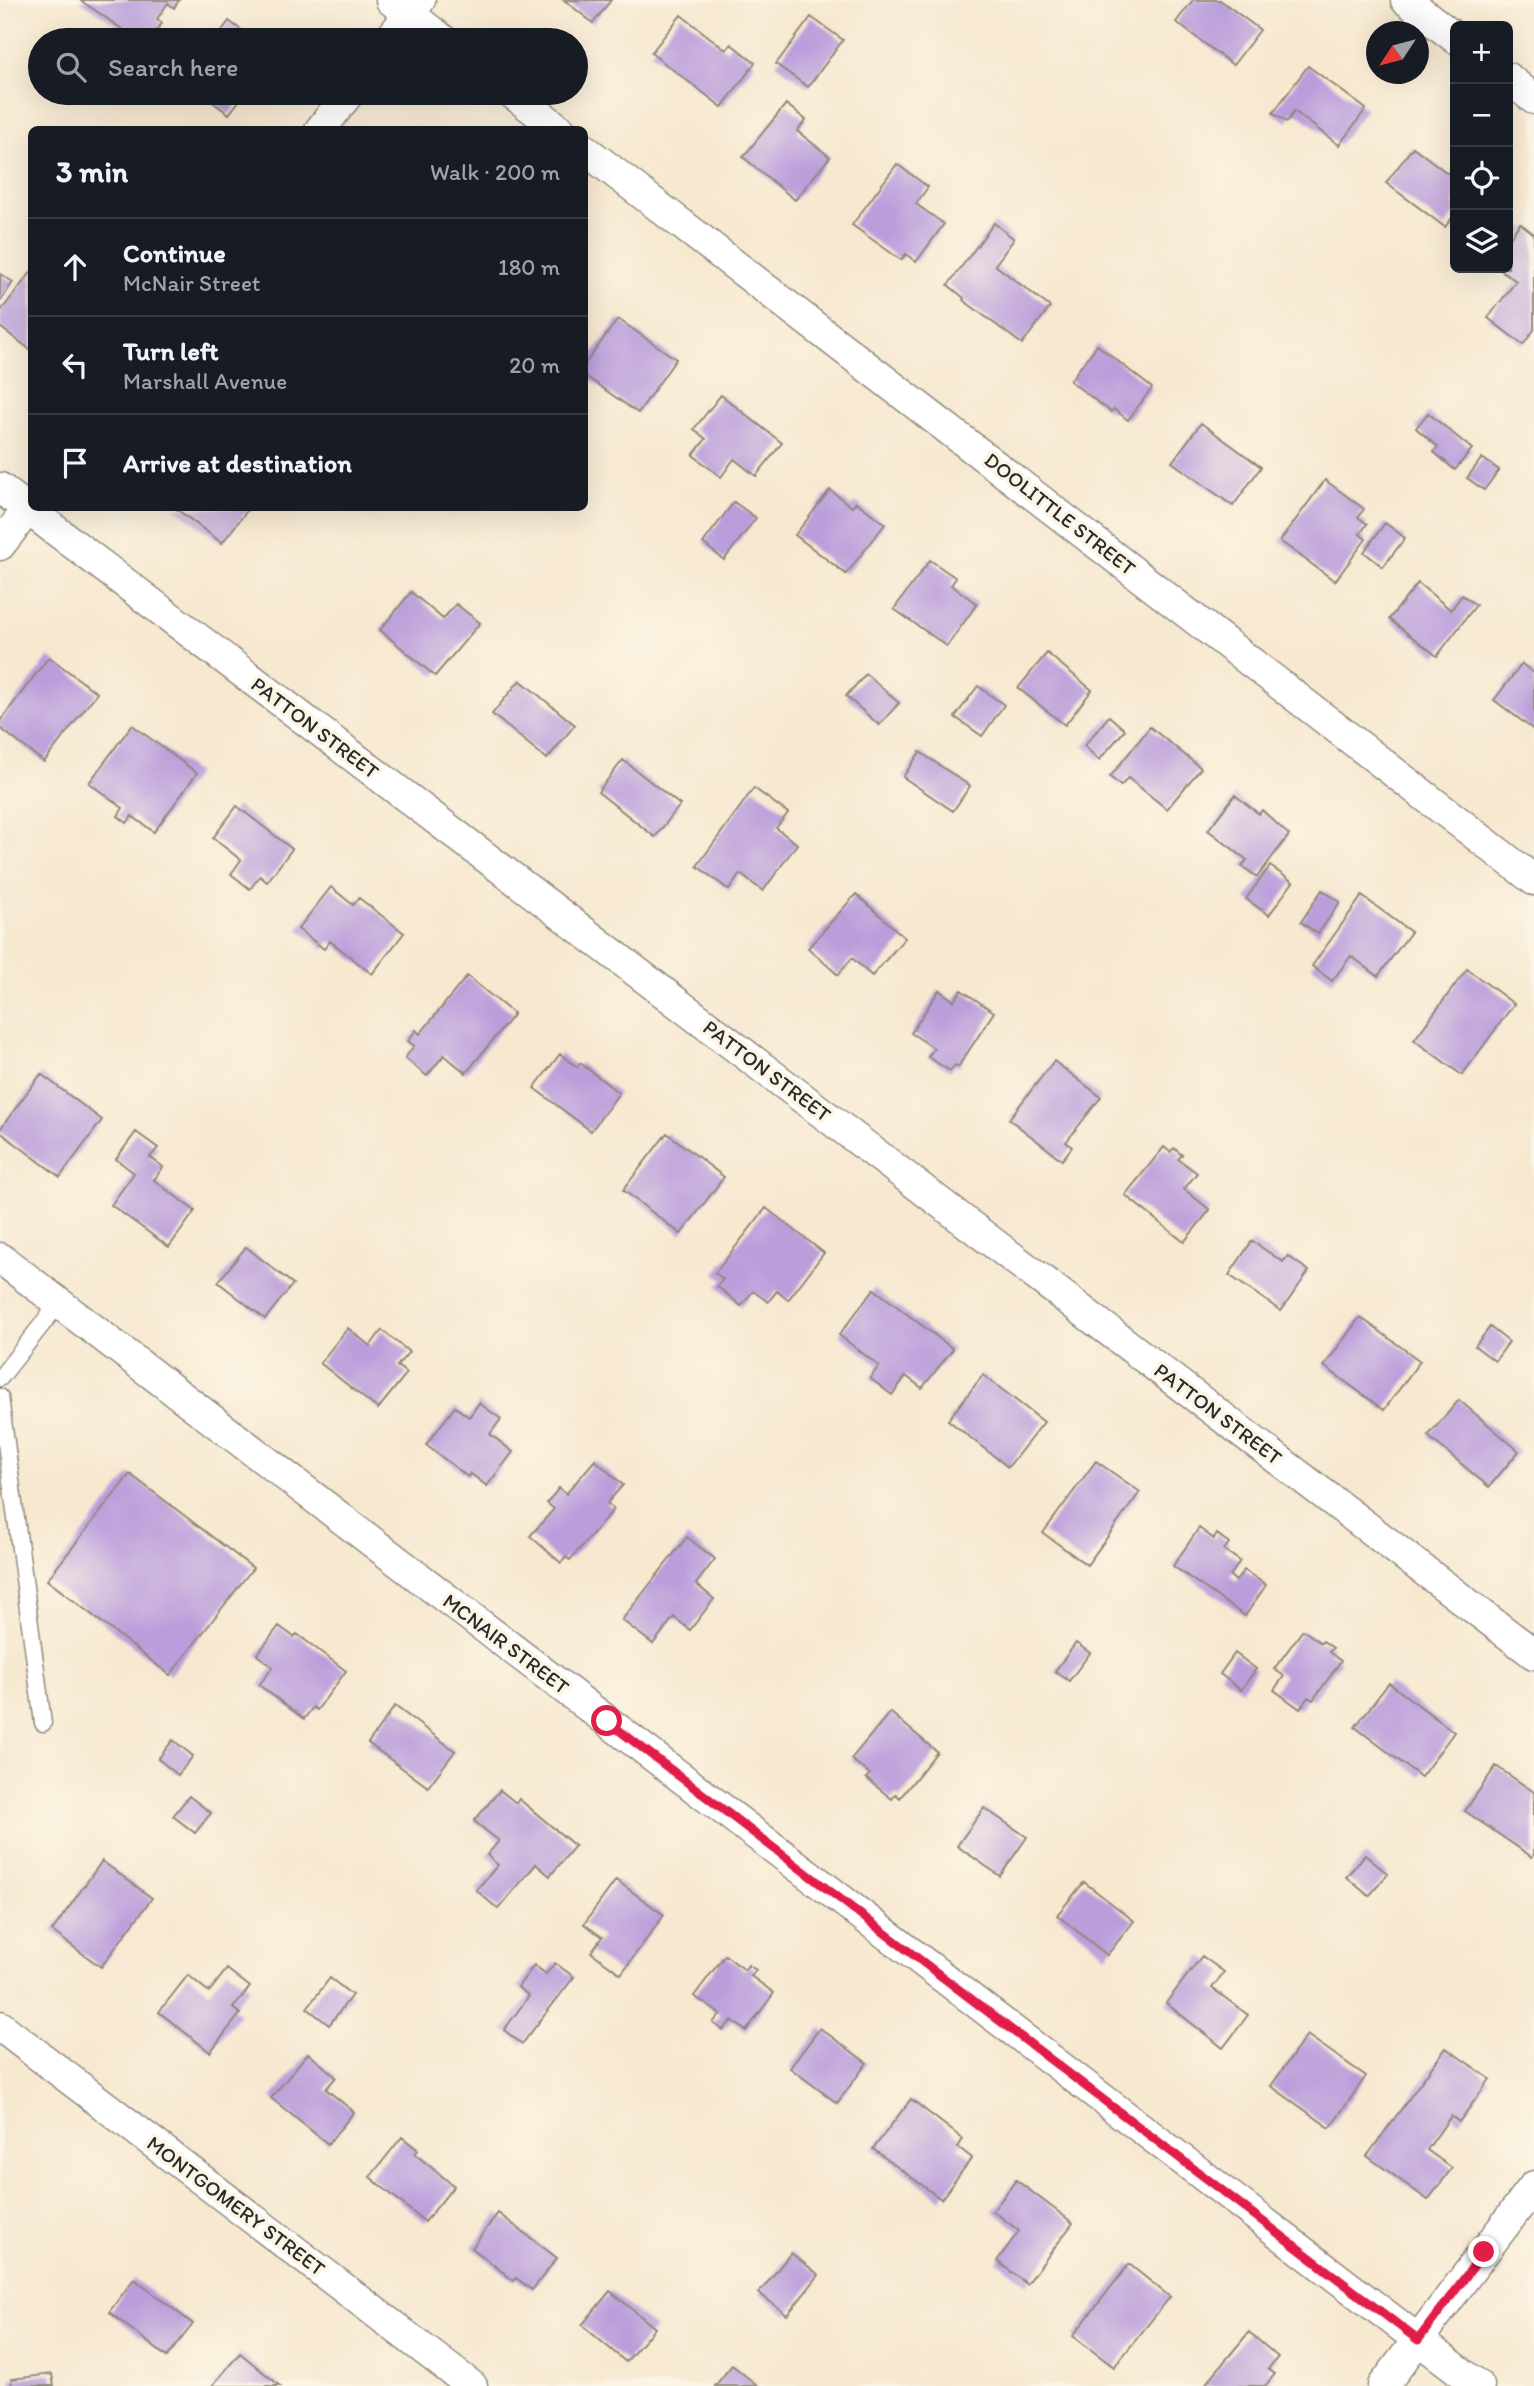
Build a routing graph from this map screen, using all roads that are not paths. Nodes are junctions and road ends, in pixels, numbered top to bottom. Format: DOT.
graph roads {
  1 [pos="1406,0"];
  2 [pos="407,5"];
  3 [pos="395,28"];
  4 [pos="431,28"];
  5 [pos="1450,34"];
  6 [pos="1513,82"];
  7 [pos="1534,99"];
  8 [pos="340,105"];
  9 [pos="528,105"];
  10 [pos="323,126"];
  11 [pos="555,126"];
  12 [pos="588,152"];
  13 [pos="0,488"];
  14 [pos="28,505"];
  15 [pos="28,507"];
  16 [pos="36,511"];
  17 [pos="0,545"];
  18 [pos="1534,880"];
  19 [pos="0,1258"];
  20 [pos="59,1303"];
  21 [pos="0,1378"];
  22 [pos="0,1397"];
  23 [pos="1534,1654"];
  24 [pos="43,1723"];
  25 [pos="0,2026"];
  26 [pos="1534,2186"];
  27 [pos="1418,2340"];
  28 [pos="472,2386"];
  29 [pos="1383,2386"];
  30 [pos="1479,2386"];
  1 -- 5 [label="street"];
  2 -- 3 [label="street"];
  2 -- 4 [label="street"];
  6 -- 7 [label="street"];
  8 -- 10 [label="street"];
  9 -- 11 [label="street"];
  12 -- 18 [label="street, DOOLITTLE STREET"];
  13 -- 14 [label="street, PATTON STREET"];
  15 -- 17 [label="street"];
  16 -- 23 [label="street, PATTON STREET"];
  19 -- 20 [label="street, MCNAIR STREET"];
  20 -- 21 [label="lane"];
  20 -- 27 [label="street, MCNAIR STREET"];
  22 -- 24 [label="lane"];
  25 -- 28 [label="street, MONTGOMERY STREET"];
  26 -- 27 [label="street"];
  27 -- 29 [label="street"];
  27 -- 30 [label="street, MCNAIR STREET"];
}
